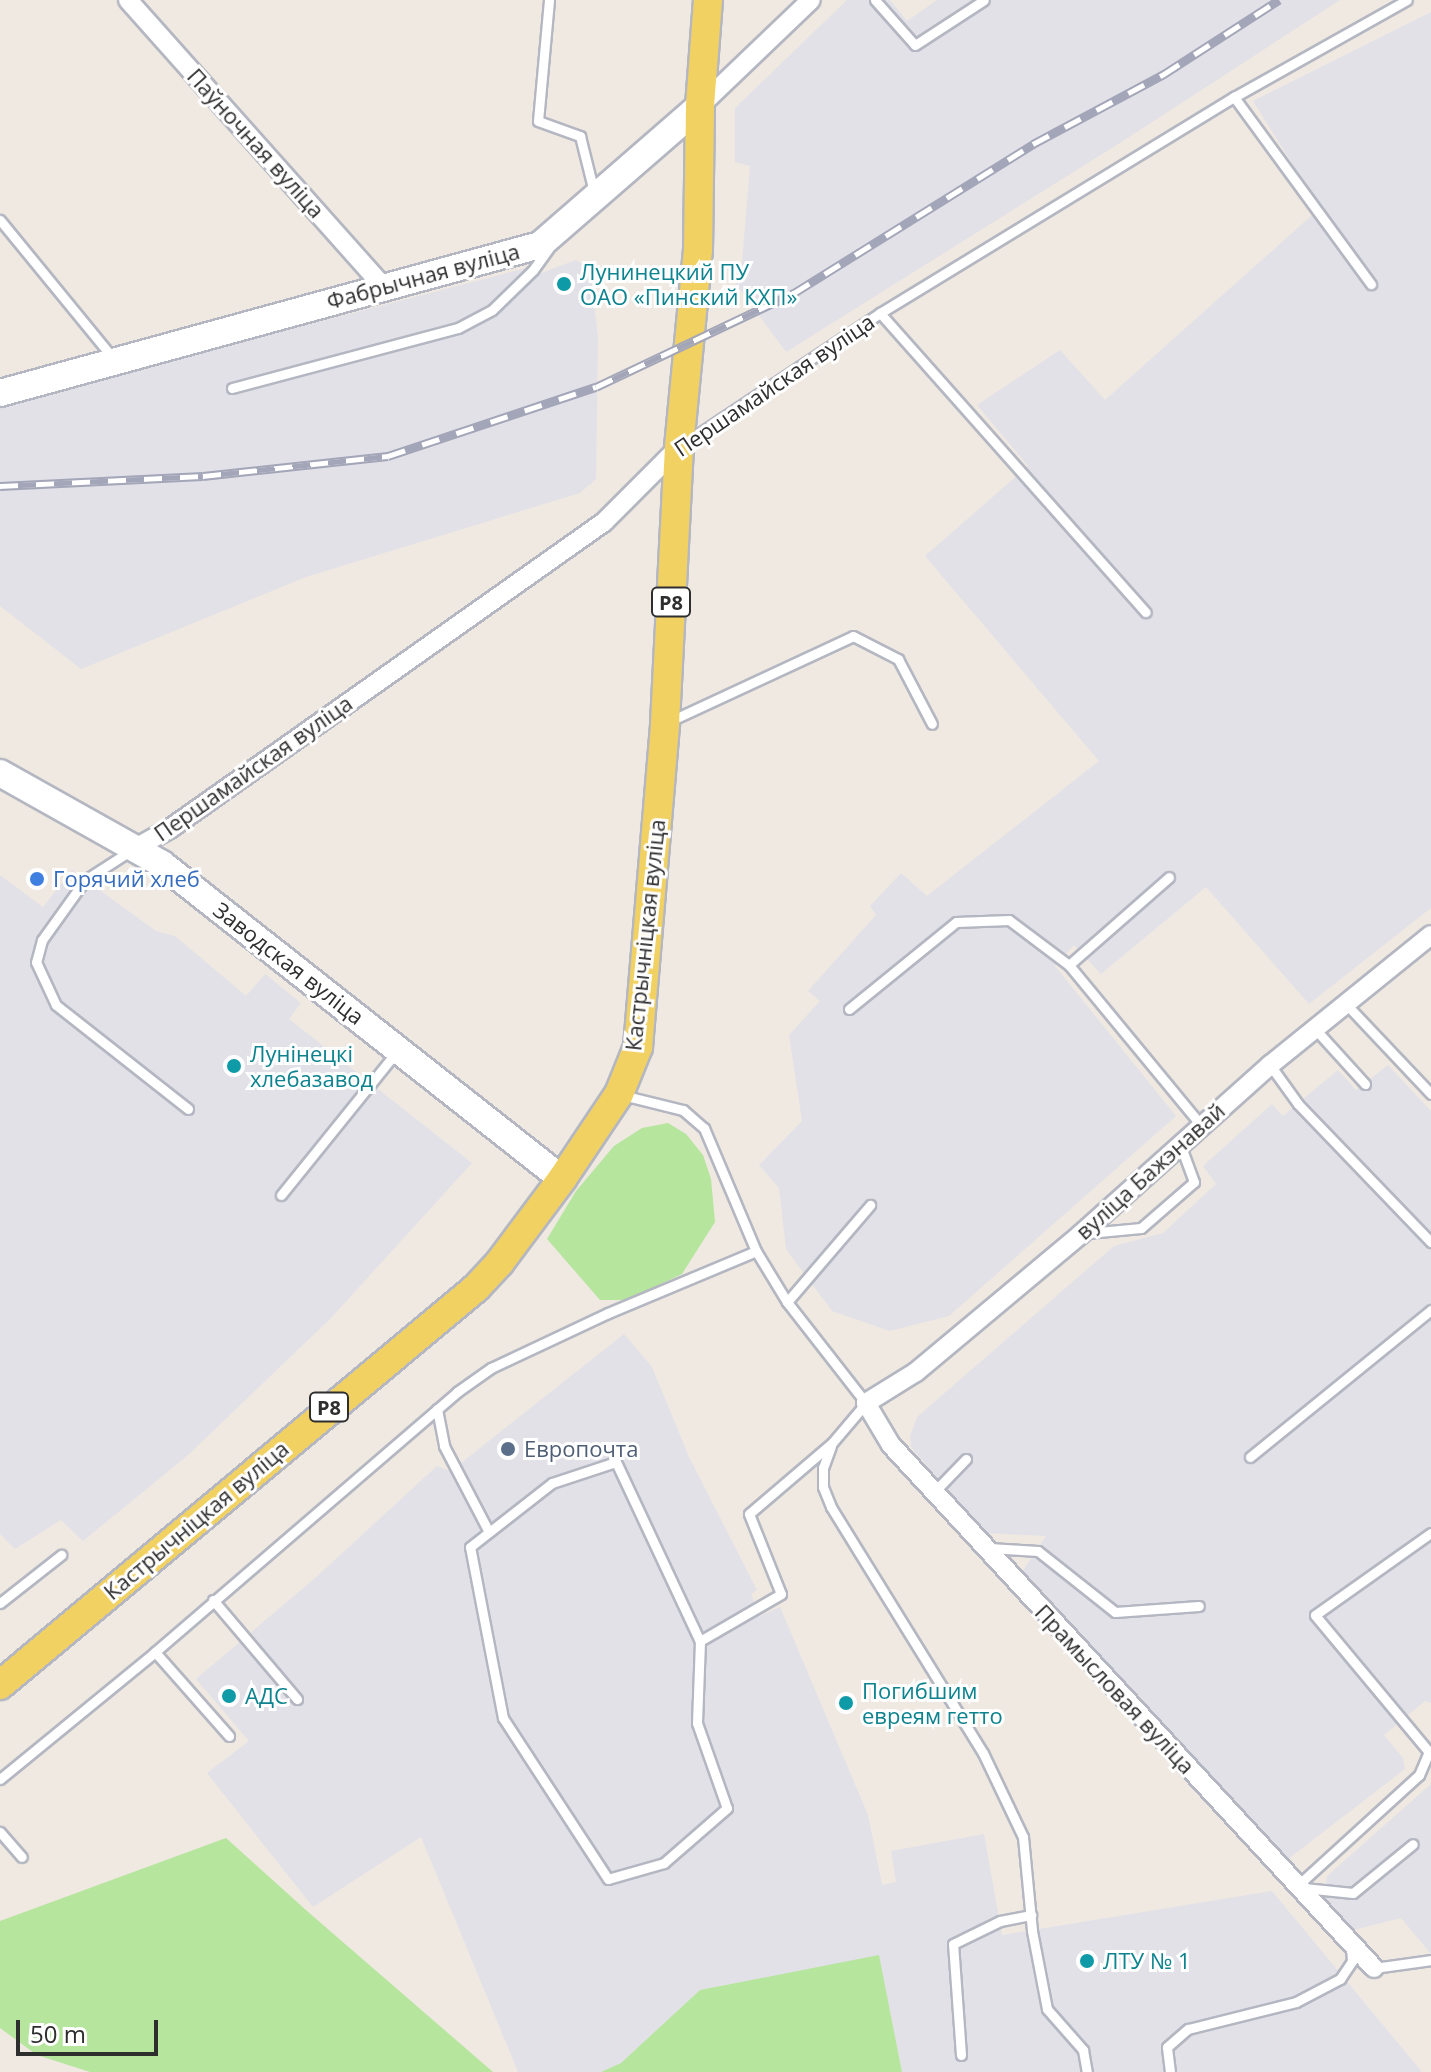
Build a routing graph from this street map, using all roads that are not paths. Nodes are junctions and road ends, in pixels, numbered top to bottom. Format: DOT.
graph roads {
  1 [pos="128,0"];
  2 [pos="549,0"];
  3 [pos="708,0"];
  4 [pos="811,0"];
  5 [pos="875,0"];
  6 [pos="984,0"];
  7 [pos="1407,0"];
  8 [pos="1234,97"];
  9 [pos="700,106"];
  10 [pos="595,197"];
  11 [pos="0,220"];
  12 [pos="569,220"];
  13 [pos="1371,284"];
  14 [pos="383,286"];
  15 [pos="880,313"];
  16 [pos="115,360"];
  17 [pos="4,387"];
  18 [pos="232,388"];
  19 [pos="679,447"];
  20 [pos="1145,612"];
  21 [pos="665,723"];
  22 [pos="932,724"];
  23 [pos="0,773"];
  24 [pos="137,847"];
  25 [pos="1169,877"];
  26 [pos="1431,935"];
  27 [pos="1069,965"];
  28 [pos="1346,1004"];
  29 [pos="849,1009"];
  30 [pos="1316,1030"];
  31 [pos="399,1049"];
  32 [pos="1270,1065"];
  33 [pos="1365,1084"];
  34 [pos="619,1094"];
  35 [pos="1431,1094"];
  36 [pos="188,1109"];
  37 [pos="1201,1125"];
  38 [pos="1180,1144"];
  39 [pos="562,1179"];
  40 [pos="281,1195"];
  41 [pos="870,1205"];
  42 [pos="1081,1234"];
  43 [pos="1431,1242"];
  44 [pos="756,1251"];
  45 [pos="787,1302"];
  46 [pos="1431,1310"];
  47 [pos="866,1403"];
  48 [pos="437,1409"];
  49 [pos="832,1443"];
  50 [pos="1250,1457"];
  51 [pos="966,1459"];
  52 [pos="934,1492"];
  53 [pos="489,1532"];
  54 [pos="1431,1533"];
  55 [pos="986,1548"];
  56 [pos="61,1555"];
  57 [pos="213,1600"];
  58 [pos="0,1603"];
  59 [pos="1199,1606"];
  60 [pos="700,1641"];
  61 [pos="155,1652"];
  62 [pos="0,1685"];
  63 [pos="297,1699"];
  64 [pos="229,1736"];
  65 [pos="0,1779"];
  66 [pos="0,1832"];
  67 [pos="1413,1844"];
  68 [pos="22,1857"];
  69 [pos="1297,1886"];
  70 [pos="1031,1915"];
  71 [pos="1351,1943"];
  72 [pos="1431,1960"];
  73 [pos="1374,1968"];
  74 [pos="961,2055"];
  75 [pos="1087,2072"];
  76 [pos="1170,2072"];
  1 -- 14 [label="street, Паўночная вуліца"];
  2 -- 10 [label="lane"];
  3 -- 9 [label="main road, Р8"];
  4 -- 9 [label="street, Фабрычная вуліца"];
  5 -- 6 [label="lane"];
  7 -- 8 [label="lane, Першамайская вуліца"];
  8 -- 13 [label="lane"];
  8 -- 15 [label="lane, Першамайская вуліца"];
  9 -- 10 [label="street, Фабрычная вуліца"];
  9 -- 19 [label="main road, Кастрычніцкая вуліца / Р8"];
  10 -- 12 [label="street, Фабрычная вуліца"];
  11 -- 16 [label="lane"];
  12 -- 14 [label="street, Фабрычная вуліца"];
  12 -- 18 [label="lane"];
  14 -- 16 [label="street, Фабрычная вуліца"];
  15 -- 19 [label="lane, Першамайская вуліца"];
  15 -- 20 [label="lane"];
  16 -- 17 [label="street, Фабрычная вуліца"];
  19 -- 21 [label="main road, Кастрычніцкая вуліца / Р8"];
  19 -- 24 [label="street, Першамайская вуліца"];
  21 -- 22 [label="lane"];
  21 -- 34 [label="main road, Кастрычніцкая вуліца / Р8"];
  23 -- 24 [label="street, Заводская вуліца"];
  24 -- 31 [label="street, Заводская вуліца"];
  24 -- 36 [label="lane"];
  25 -- 27 [label="lane"];
  26 -- 28 [label="street, вуліца Бажэнавай"];
  27 -- 29 [label="lane"];
  27 -- 37 [label="lane"];
  28 -- 30 [label="street, вуліца Бажэнавай"];
  28 -- 35 [label="lane"];
  30 -- 32 [label="street, вуліца Бажэнавай"];
  30 -- 33 [label="lane"];
  31 -- 39 [label="street, Заводская вуліца"];
  31 -- 40 [label="lane"];
  32 -- 37 [label="street, вуліца Бажэнавай"];
  32 -- 43 [label="lane"];
  34 -- 39 [label="main road, Кастрычніцкая вуліца / Р8"];
  34 -- 44 [label="lane"];
  37 -- 38 [label="street, вуліца Бажэнавай"];
  38 -- 42 [label="street, вуліца Бажэнавай"];
  38 -- 42 [label="lane"];
  39 -- 62 [label="main road, Кастрычніцкая вуліца / Р8"];
  41 -- 45 [label="lane"];
  42 -- 47 [label="street, вуліца Бажэнавай"];
  44 -- 45 [label="lane"];
  44 -- 48 [label="lane"];
  45 -- 47 [label="lane"];
  46 -- 50 [label="lane"];
  47 -- 49 [label="lane"];
  47 -- 52 [label="street, Прамысловая вуліца"];
  48 -- 53 [label="lane"];
  48 -- 57 [label="lane"];
  49 -- 60 [label="lane"];
  49 -- 70 [label="lane"];
  51 -- 52 [label="lane"];
  52 -- 55 [label="street, Прамысловая вуліца"];
  53 -- 60 [label="lane"];
  53 -- 60 [label="lane"];
  54 -- 69 [label="lane"];
  55 -- 59 [label="lane"];
  55 -- 69 [label="street, Прамысловая вуліца"];
  56 -- 58 [label="lane"];
  57 -- 61 [label="lane"];
  57 -- 63 [label="lane"];
  61 -- 64 [label="lane"];
  61 -- 65 [label="lane"];
  66 -- 68 [label="lane"];
  67 -- 69 [label="lane"];
  69 -- 71 [label="street, Прамысловая вуліца"];
  70 -- 74 [label="lane"];
  70 -- 75 [label="lane"];
  71 -- 73 [label="street, Прамысловая вуліца"];
  71 -- 76 [label="lane"];
  72 -- 73 [label="lane"];
}
